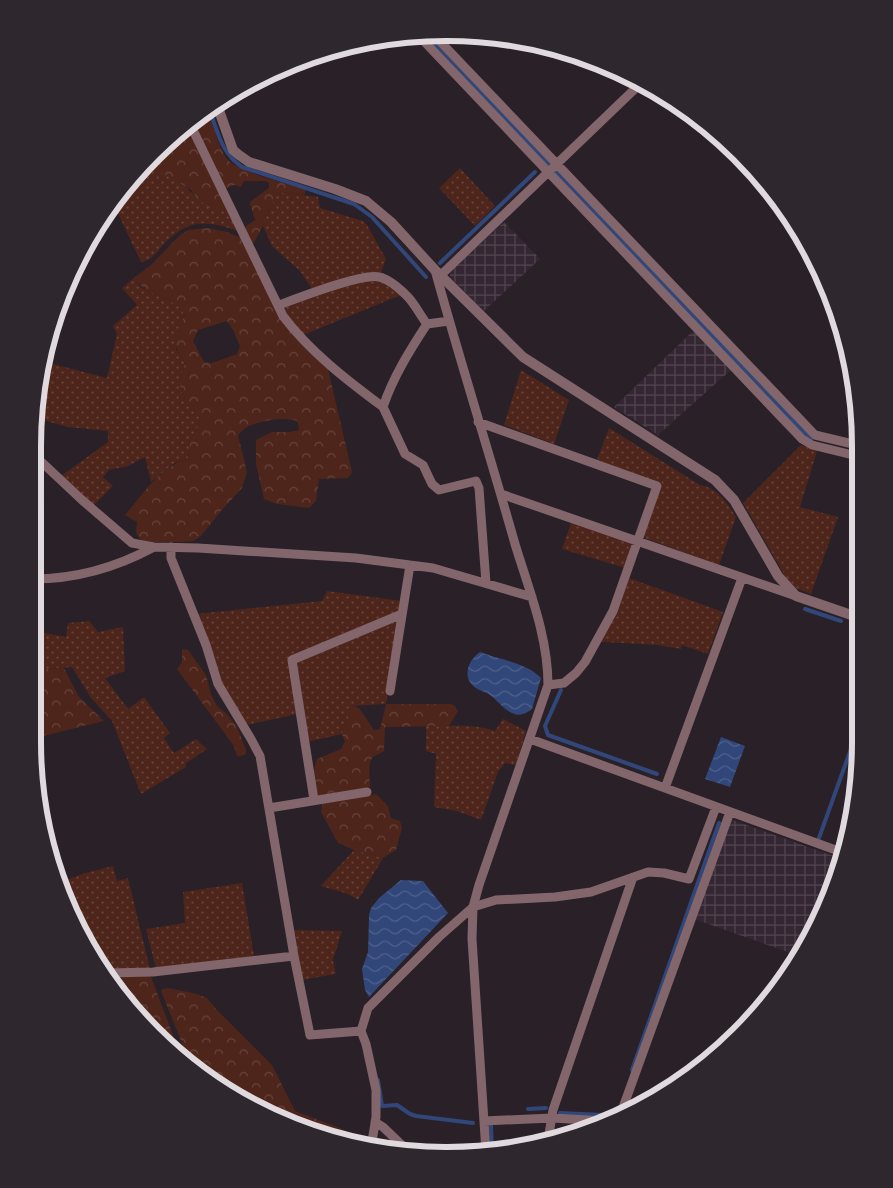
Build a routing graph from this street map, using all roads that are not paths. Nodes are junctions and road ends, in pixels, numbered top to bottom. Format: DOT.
graph roads {
  1 [pos="441,41"];
  2 [pos="424,42"];
  3 [pos="635,88"];
  4 [pos="219,111"];
  5 [pos="193,130"];
  6 [pos="557,163"];
  7 [pos="548,173"];
  8 [pos="438,272"];
  9 [pos="279,305"];
  10 [pos="449,321"];
  11 [pos="427,324"];
  12 [pos="384,407"];
  13 [pos="478,422"];
  14 [pos="852,444"];
  15 [pos="852,455"];
  16 [pos="41,462"];
  17 [pos="501,494"];
  18 [pos="637,542"];
  19 [pos="154,547"];
  20 [pos="171,547"];
  21 [pos="410,565"];
  22 [pos="41,578"];
  23 [pos="742,578"];
  24 [pos="486,583"];
  25 [pos="532,596"];
  26 [pos="796,596"];
  27 [pos="402,614"];
  28 [pos="852,615"];
  29 [pos="548,685"];
  30 [pos="390,691"];
  31 [pos="530,739"];
  32 [pos="665,788"];
  33 [pos="367,792"];
  34 [pos="314,800"];
  35 [pos="716,807"];
  36 [pos="269,808"];
  37 [pos="730,812"];
  38 [pos="837,850"];
  39 [pos="633,877"];
  40 [pos="473,907"];
  41 [pos="294,956"];
  42 [pos="114,973"];
  43 [pos="361,1031"];
  44 [pos="623,1106"];
  45 [pos="552,1118"];
  46 [pos="590,1120"];
  47 [pos="484,1121"];
  48 [pos="375,1122"];
  49 [pos="549,1133"];
  50 [pos="373,1140"];
  51 [pos="400,1144"];
  52 [pos="486,1145"];
  1 -- 6 [label="street"];
  2 -- 7 [label="street"];
  3 -- 6 [label="street"];
  4 -- 8 [label="street"];
  5 -- 9 [label="street"];
  6 -- 7 [label="street"];
  6 -- 14 [label="street"];
  7 -- 8 [label="street"];
  7 -- 15 [label="street"];
  8 -- 10 [label="street"];
  8 -- 26 [label="street"];
  9 -- 11 [label="street"];
  9 -- 12 [label="street"];
  10 -- 11 [label="street"];
  10 -- 13 [label="street"];
  11 -- 12 [label="street"];
  12 -- 24 [label="street"];
  13 -- 17 [label="street"];
  13 -- 18 [label="street"];
  16 -- 19 [label="street"];
  17 -- 18 [label="street"];
  17 -- 25 [label="street"];
  18 -- 23 [label="street"];
  18 -- 29 [label="street"];
  19 -- 20 [label="street"];
  19 -- 22 [label="street"];
  20 -- 21 [label="street"];
  20 -- 36 [label="street"];
  21 -- 24 [label="street"];
  21 -- 27 [label="street"];
  23 -- 26 [label="street"];
  23 -- 32 [label="street"];
  24 -- 25 [label="street"];
  25 -- 29 [label="street"];
  26 -- 28 [label="street"];
  27 -- 30 [label="street"];
  27 -- 34 [label="street"];
  29 -- 31 [label="street"];
  31 -- 32 [label="street"];
  31 -- 40 [label="street"];
  32 -- 35 [label="street"];
  33 -- 34 [label="street"];
  34 -- 36 [label="street"];
  35 -- 37 [label="street"];
  35 -- 39 [label="street"];
  36 -- 41 [label="street"];
  37 -- 38 [label="street"];
  37 -- 44 [label="street"];
  39 -- 40 [label="street"];
  39 -- 45 [label="street"];
  40 -- 43 [label="street"];
  40 -- 47 [label="street"];
  41 -- 42 [label="street"];
  41 -- 43 [label="street"];
  43 -- 48 [label="street"];
  45 -- 46 [label="street"];
  45 -- 47 [label="street"];
  45 -- 49 [label="street"];
  47 -- 52 [label="street"];
  48 -- 50 [label="street"];
  48 -- 51 [label="street"];
}
